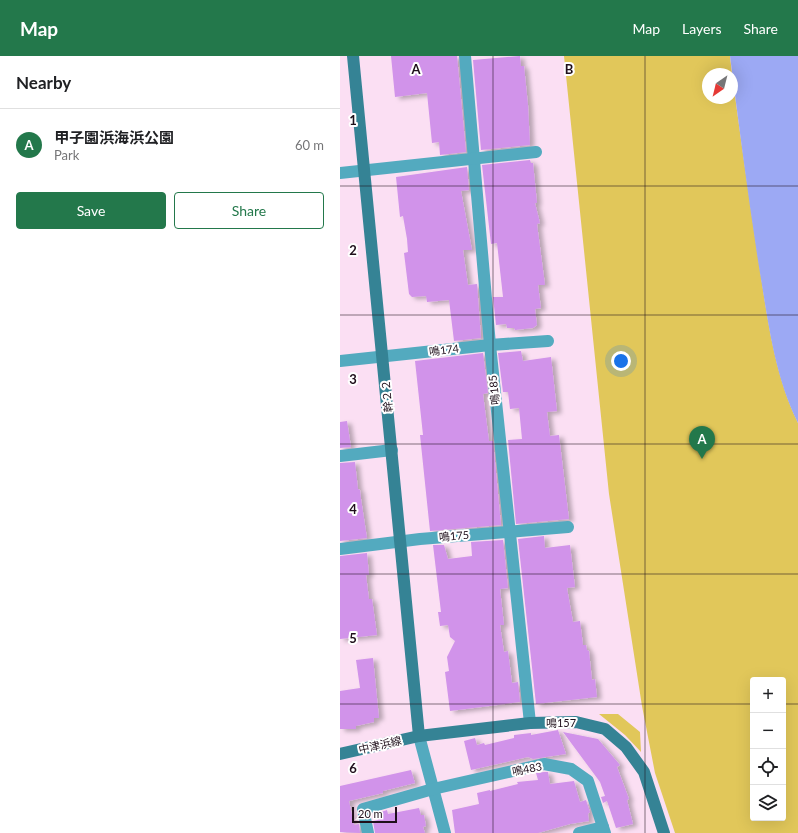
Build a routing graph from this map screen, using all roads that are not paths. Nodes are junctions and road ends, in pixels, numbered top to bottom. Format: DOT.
graph roads {
  1 [pos="353,56"];
  2 [pos="465,56"];
  3 [pos="536,152"];
  4 [pos="475,159"];
  5 [pos="365,171"];
  6 [pos="340,173"];
  7 [pos="548,341"];
  8 [pos="490,344"];
  9 [pos="384,357"];
  10 [pos="340,361"];
  11 [pos="392,450"];
  12 [pos="340,456"];
  13 [pos="568,527"];
  14 [pos="508,532"];
  15 [pos="401,542"];
  16 [pos="340,548"];
  17 [pos="530,723"];
  18 [pos="419,736"];
  19 [pos="340,754"];
  20 [pos="433,789"];
  21 [pos="604,830"];
  22 [pos="368,833"];
  23 [pos="445,833"];
  24 [pos="579,833"];
  25 [pos="664,833"];
  1 -- 5 [label="street, 幹２２"];
  2 -- 4 [label="street, 鳴185"];
  3 -- 4 [label="street"];
  4 -- 5 [label="street"];
  4 -- 8 [label="street, 鳴185"];
  5 -- 6 [label="street"];
  5 -- 9 [label="street, 幹２２"];
  7 -- 8 [label="street, 鳴174"];
  8 -- 9 [label="street, 鳴174"];
  8 -- 14 [label="street, 鳴185"];
  9 -- 10 [label="street, 鳴174"];
  9 -- 11 [label="street, 幹２２"];
  11 -- 12 [label="street"];
  11 -- 15 [label="street, 幹２２"];
  13 -- 14 [label="street, 鳴175"];
  14 -- 15 [label="street, 鳴175"];
  14 -- 17 [label="street, 鳴185"];
  15 -- 16 [label="street, 鳴175"];
  15 -- 18 [label="street, 幹２２"];
  17 -- 18 [label="street, 鳴157"];
  17 -- 25 [label="street, 鳴157"];
  18 -- 19 [label="street, 中津浜線"];
  18 -- 20 [label="street"];
  20 -- 21 [label="street, 鳴483"];
  20 -- 22 [label="street, 鳴483"];
  20 -- 23 [label="street"];
  21 -- 24 [label="street"];
}
